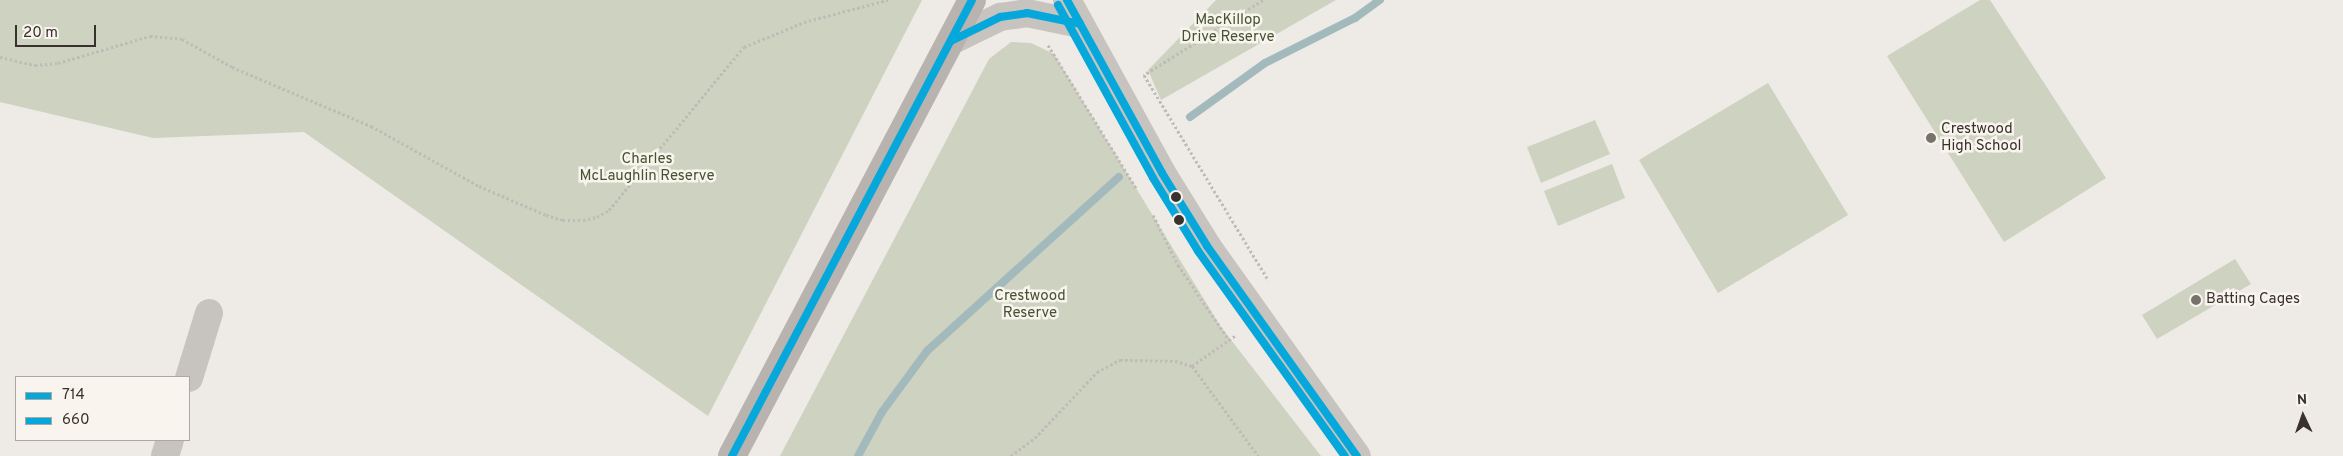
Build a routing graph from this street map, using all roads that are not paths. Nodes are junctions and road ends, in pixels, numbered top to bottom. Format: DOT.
graph roads {
  1 [pos="972,0"];
  2 [pos="1067,0"];
  3 [pos="1080,24"];
  4 [pos="952,41"];
  5 [pos="209,313"];
  6 [pos="190,376"];
  7 [pos="170,441"];
  8 [pos="165,456"];
  9 [pos="732,456"];
  10 [pos="1357,456"];
  1 -- 4 [label="main road"];
  2 -- 3 [label="street"];
  3 -- 4 [label="street"];
  3 -- 10 [label="street"];
  4 -- 9 [label="main road"];
  5 -- 6 [label="street"];
  7 -- 8 [label="street"];
}
